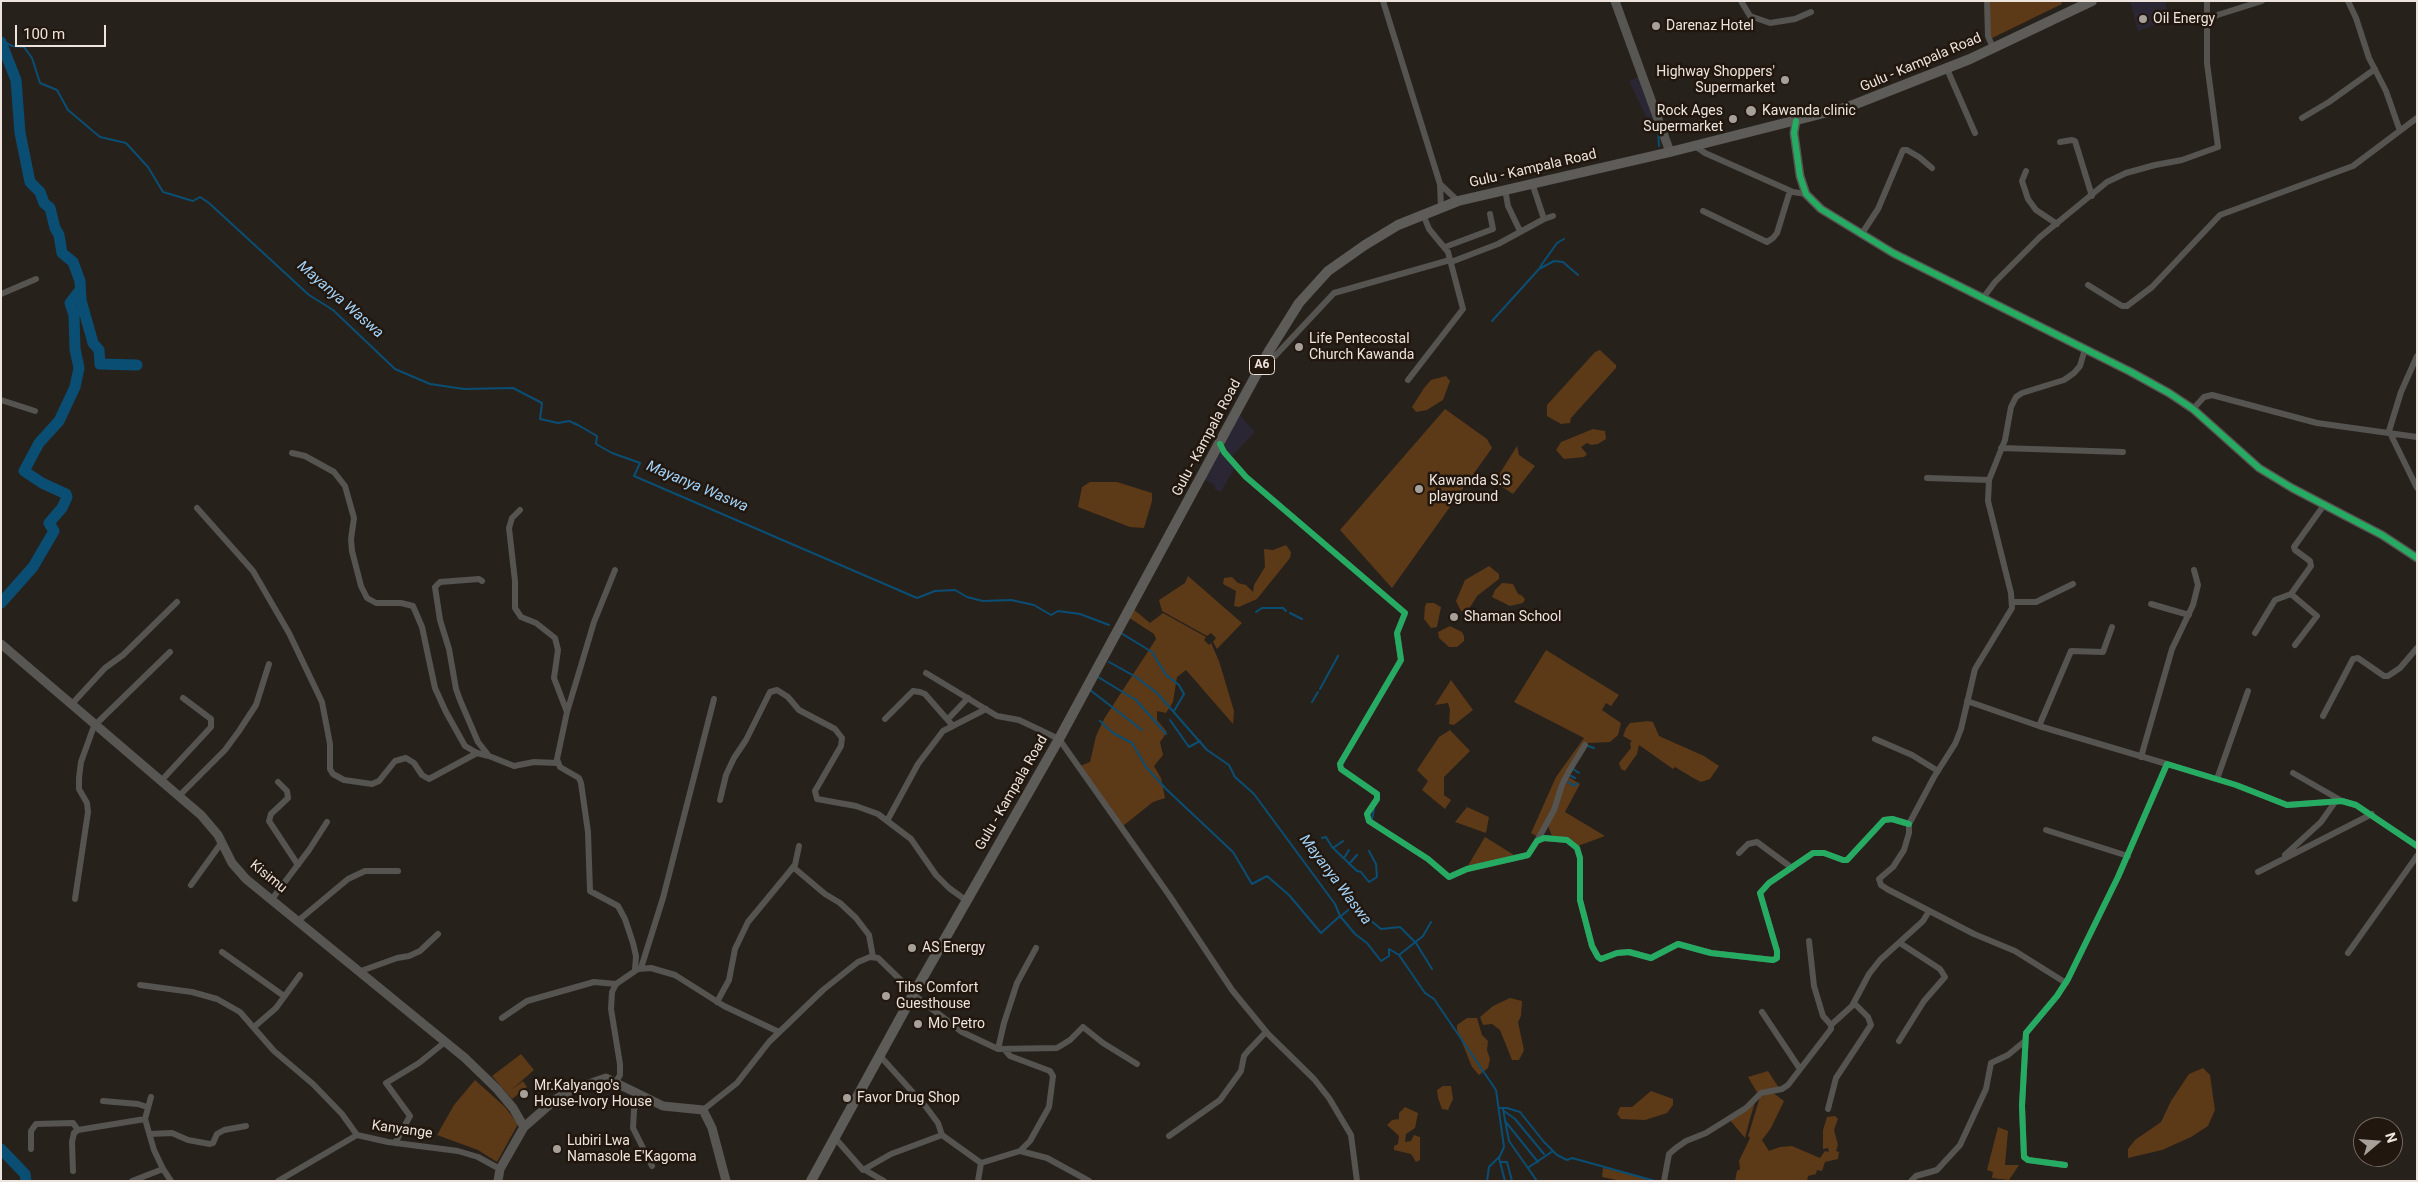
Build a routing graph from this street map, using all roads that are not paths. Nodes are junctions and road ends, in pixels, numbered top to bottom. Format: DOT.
graph roads {
  1 [pos="1383,1"];
  2 [pos="1615,1"];
  3 [pos="1741,1"];
  4 [pos="1988,1"];
  5 [pos="2092,1"];
  6 [pos="2206,1"];
  7 [pos="2262,1"];
  8 [pos="2348,1"];
  9 [pos="1811,12"];
  10 [pos="2208,18"];
  11 [pos="1993,48"];
  12 [pos="1947,68"];
  13 [pos="2374,69"];
  14 [pos="2302,118"];
  15 [pos="2417,118"];
  16 [pos="1796,121"];
  17 [pos="2400,131"];
  18 [pos="1975,133"];
  19 [pos="2060,142"];
  20 [pos="1695,146"];
  21 [pos="1670,152"];
  22 [pos="1932,168"];
  23 [pos="2026,171"];
  24 [pos="1532,183"];
  25 [pos="1440,184"];
  26 [pos="1505,189"];
  27 [pos="1790,191"];
  28 [pos="1806,194"];
  29 [pos="2092,196"];
  30 [pos="1458,201"];
  31 [pos="1441,207"];
  32 [pos="1703,211"];
  33 [pos="1423,214"];
  34 [pos="1490,214"];
  35 [pos="1554,216"];
  36 [pos="1544,219"];
  37 [pos="2057,224"];
  38 [pos="1520,231"];
  39 [pos="1862,235"];
  40 [pos="1445,247"];
  41 [pos="1451,261"];
  42 [pos="36,279"];
  43 [pos="2088,285"];
  44 [pos="1,294"];
  45 [pos="1983,298"];
  46 [pos="2085,349"];
  47 [pos="1267,356"];
  48 [pos="2417,356"];
  49 [pos="1408,380"];
  50 [pos="1,400"];
  51 [pos="2193,409"];
  52 [pos="35,412"];
  53 [pos="2389,432"];
  54 [pos="2417,437"];
  55 [pos="1220,444"];
  56 [pos="2002,448"];
  57 [pos="2123,452"];
  58 [pos="292,453"];
  59 [pos="1928,478"];
  60 [pos="1989,480"];
  61 [pos="2417,488"];
  62 [pos="2324,505"];
  63 [pos="197,508"];
  64 [pos="520,510"];
  65 [pos="2417,558"];
  66 [pos="615,570"];
  67 [pos="2194,570"];
  68 [pos="482,581"];
  69 [pos="2073,584"];
  70 [pos="2291,594"];
  71 [pos="177,602"];
  72 [pos="2013,602"];
  73 [pos="2151,604"];
  74 [pos="2189,615"];
  75 [pos="2112,627"];
  76 [pos="2255,633"];
  77 [pos="1,644"];
  78 [pos="2295,644"];
  79 [pos="2417,648"];
  80 [pos="170,652"];
  81 [pos="269,664"];
  82 [pos="926,673"];
  83 [pos="2248,691"];
  84 [pos="183,698"];
  85 [pos="968,698"];
  86 [pos="714,700"];
  87 [pos="1967,701"];
  88 [pos="71,704"];
  89 [pos="986,710"];
  90 [pos="567,712"];
  91 [pos="2322,716"];
  92 [pos="885,719"];
  93 [pos="948,719"];
  94 [pos="94,726"];
  95 [pos="953,726"];
  96 [pos="2038,726"];
  97 [pos="1059,739"];
  98 [pos="1875,739"];
  99 [pos="1585,745"];
  100 [pos="477,753"];
  101 [pos="489,756"];
  102 [pos="2141,757"];
  103 [pos="557,763"];
  104 [pos="2167,764"];
  105 [pos="1938,771"];
  106 [pos="2293,773"];
  107 [pos="2217,780"];
  108 [pos="162,781"];
  109 [pos="278,782"];
  110 [pos="180,795"];
  111 [pos="720,800"];
  112 [pos="2338,802"];
  113 [pos="2372,814"];
  114 [pos="887,821"];
  115 [pos="328,822"];
  116 [pos="1546,824"];
  117 [pos="1909,824"];
  118 [pos="2046,830"];
  119 [pos="1552,837"];
  120 [pos="1537,841"];
  121 [pos="222,842"];
  122 [pos="800,846"];
  123 [pos="2417,846"];
  124 [pos="1739,852"];
  125 [pos="2128,856"];
  126 [pos="2417,856"];
  127 [pos="298,865"];
  128 [pos="793,867"];
  129 [pos="1792,868"];
  130 [pos="398,871"];
  131 [pos="191,884"];
  132 [pos="75,899"];
  133 [pos="272,899"];
  134 [pos="967,901"];
  135 [pos="1929,911"];
  136 [pos="299,920"];
  137 [pos="438,934"];
  138 [pos="1808,941"];
  139 [pos="1900,943"];
  140 [pos="1036,948"];
  141 [pos="222,952"];
  142 [pos="2348,953"];
  143 [pos="873,957"];
  144 [pos="638,969"];
  145 [pos="361,971"];
  146 [pos="300,975"];
  147 [pos="2066,982"];
  148 [pos="616,984"];
  149 [pos="140,985"];
  150 [pos="914,994"];
  151 [pos="284,996"];
  152 [pos="717,1002"];
  153 [pos="1854,1003"];
  154 [pos="1762,1012"];
  155 [pos="502,1018"];
  156 [pos="1831,1025"];
  157 [pos="254,1027"];
  158 [pos="779,1032"];
  159 [pos="1266,1032"];
  160 [pos="1899,1040"];
  161 [pos="2025,1041"];
  162 [pos="446,1042"];
  163 [pos="1001,1050"];
  164 [pos="881,1057"];
  165 [pos="1137,1064"];
  166 [pos="1800,1069"];
  167 [pos="616,1082"];
  168 [pos="639,1094"];
  169 [pos="151,1097"];
  170 [pos="103,1101"];
  171 [pos="147,1107"];
  172 [pos="1828,1109"];
  173 [pos="703,1110"];
  174 [pos="145,1120"];
  175 [pos="246,1126"];
  176 [pos="524,1127"];
  177 [pos="78,1130"];
  178 [pos="150,1134"];
  179 [pos="357,1135"];
  180 [pos="942,1135"];
  181 [pos="1169,1136"];
  182 [pos="835,1138"];
  183 [pos="395,1143"];
  184 [pos="31,1149"];
  185 [pos="1020,1152"];
  186 [pos="981,1164"];
  187 [pos="652,1166"];
  188 [pos="2065,1166"];
  189 [pos="163,1169"];
  190 [pos="500,1169"];
  191 [pos="865,1170"];
  192 [pos="73,1171"];
  193 [pos="132,1181"];
  194 [pos="171,1181"];
  195 [pos="278,1181"];
  196 [pos="498,1181"];
  197 [pos="726,1181"];
  198 [pos="811,1181"];
  199 [pos="884,1181"];
  200 [pos="978,1181"];
  201 [pos="1088,1181"];
  202 [pos="1358,1181"];
  203 [pos="1664,1181"];
  204 [pos="1911,1181"];
  1 -- 25 [label="street"];
  2 -- 21 [label="street"];
  3 -- 9 [label="street"];
  4 -- 11 [label="street"];
  5 -- 11 [label="main road, Gulu - Kampala Road / A6"];
  6 -- 10 [label="street"];
  7 -- 10 [label="street"];
  8 -- 13 [label="street"];
  10 -- 29 [label="street"];
  11 -- 12 [label="main road, Gulu - Kampala Road / A6"];
  12 -- 16 [label="main road, Gulu - Kampala Road / A6"];
  12 -- 18 [label="street"];
  13 -- 14 [label="street"];
  13 -- 17 [label="street"];
  15 -- 17 [label="street"];
  16 -- 20 [label="main road, Gulu - Kampala Road / A6"];
  16 -- 28 [label="street"];
  17 -- 43 [label="street"];
  19 -- 29 [label="street"];
  20 -- 21 [label="main road, Gulu - Kampala Road / A6"];
  20 -- 27 [label="street"];
  21 -- 24 [label="main road, Gulu - Kampala Road / A6"];
  22 -- 39 [label="street"];
  23 -- 37 [label="street"];
  24 -- 26 [label="main road, Gulu - Kampala Road / A6"];
  24 -- 36 [label="street"];
  25 -- 30 [label="street"];
  25 -- 31 [label="street"];
  26 -- 30 [label="main road, Gulu - Kampala Road / A6"];
  26 -- 38 [label="street"];
  27 -- 28 [label="street"];
  27 -- 32 [label="street"];
  28 -- 39 [label="street"];
  29 -- 37 [label="street"];
  30 -- 31 [label="main road, Gulu - Kampala Road / A6"];
  31 -- 33 [label="main road, Gulu - Kampala Road / A6"];
  33 -- 40 [label="street"];
  33 -- 47 [label="main road, Gulu - Kampala Road / A6"];
  34 -- 40 [label="street"];
  35 -- 36 [label="street"];
  36 -- 38 [label="street"];
  37 -- 45 [label="street"];
  38 -- 41 [label="street"];
  39 -- 45 [label="street"];
  40 -- 41 [label="street"];
  41 -- 47 [label="street"];
  41 -- 49 [label="street"];
  42 -- 44 [label="street"];
  45 -- 46 [label="street"];
  46 -- 51 [label="street"];
  46 -- 56 [label="street"];
  47 -- 55 [label="main road, Gulu - Kampala Road / A6"];
  48 -- 53 [label="street"];
  50 -- 52 [label="street"];
  51 -- 53 [label="street"];
  51 -- 62 [label="street"];
  53 -- 54 [label="street"];
  53 -- 61 [label="street"];
  55 -- 97 [label="main road, Gulu - Kampala Road / A6"];
  55 -- 120 [label="street"];
  56 -- 57 [label="street"];
  56 -- 60 [label="street"];
  58 -- 100 [label="street"];
  59 -- 60 [label="street"];
  60 -- 72 [label="street"];
  62 -- 65 [label="street"];
  62 -- 70 [label="street"];
  63 -- 100 [label="street"];
  64 -- 90 [label="street"];
  66 -- 90 [label="street"];
  67 -- 74 [label="street"];
  68 -- 101 [label="street"];
  69 -- 72 [label="street"];
  70 -- 76 [label="street"];
  70 -- 78 [label="street"];
  71 -- 88 [label="street"];
  72 -- 87 [label="street"];
  73 -- 74 [label="street"];
  74 -- 102 [label="street"];
  75 -- 96 [label="street"];
  77 -- 88 [label="street, Kisimu"];
  79 -- 91 [label="street"];
  80 -- 94 [label="street"];
  81 -- 110 [label="street"];
  82 -- 85 [label="street"];
  83 -- 107 [label="street"];
  84 -- 108 [label="street"];
  85 -- 89 [label="street"];
  85 -- 93 [label="street"];
  86 -- 144 [label="street"];
  87 -- 96 [label="street"];
  87 -- 105 [label="street"];
  88 -- 94 [label="street, Kisimu"];
  89 -- 95 [label="street"];
  89 -- 97 [label="street"];
  90 -- 103 [label="street"];
  92 -- 93 [label="street"];
  93 -- 95 [label="street"];
  94 -- 108 [label="street, Kisimu"];
  94 -- 132 [label="street"];
  95 -- 114 [label="street"];
  96 -- 102 [label="street"];
  97 -- 134 [label="main road, Gulu - Kampala Road / A6"];
  97 -- 159 [label="street"];
  98 -- 105 [label="street"];
  99 -- 116 [label="street"];
  100 -- 101 [label="street"];
  101 -- 103 [label="street"];
  102 -- 104 [label="street"];
  103 -- 144 [label="street"];
  104 -- 107 [label="street"];
  104 -- 125 [label="street"];
  105 -- 117 [label="street"];
  106 -- 112 [label="street"];
  107 -- 112 [label="street"];
  108 -- 110 [label="street, Kisimu"];
  109 -- 127 [label="street"];
  110 -- 121 [label="street, Kisimu"];
  111 -- 114 [label="street"];
  112 -- 113 [label="street"];
  112 -- 113 [label="street"];
  113 -- 123 [label="street"];
  114 -- 134 [label="street"];
  115 -- 127 [label="street"];
  116 -- 119 [label="street"];
  116 -- 120 [label="street"];
  117 -- 129 [label="street"];
  117 -- 135 [label="street"];
  118 -- 125 [label="street"];
  119 -- 120 [label="street"];
  119 -- 129 [label="street"];
  121 -- 131 [label="street"];
  121 -- 133 [label="street, Kisimu"];
  122 -- 128 [label="street"];
  124 -- 129 [label="street"];
  125 -- 147 [label="street"];
  126 -- 142 [label="street"];
  127 -- 133 [label="street"];
  128 -- 143 [label="street"];
  128 -- 152 [label="street"];
  130 -- 136 [label="street"];
  133 -- 136 [label="street, Kisimu"];
  134 -- 150 [label="main road, Gulu - Kampala Road / A6"];
  135 -- 139 [label="street"];
  135 -- 147 [label="street"];
  136 -- 145 [label="street, Kisimu"];
  137 -- 145 [label="street"];
  138 -- 156 [label="street"];
  139 -- 153 [label="street"];
  139 -- 160 [label="street"];
  140 -- 163 [label="street"];
  141 -- 151 [label="street"];
  143 -- 150 [label="street"];
  143 -- 158 [label="street"];
  144 -- 148 [label="street"];
  144 -- 152 [label="street"];
  145 -- 162 [label="street, Kisimu"];
  146 -- 151 [label="street"];
  147 -- 161 [label="street"];
  148 -- 155 [label="street"];
  148 -- 167 [label="street"];
  149 -- 157 [label="street"];
  150 -- 163 [label="street"];
  150 -- 164 [label="main road, Gulu - Kampala Road / A6"];
  151 -- 157 [label="street"];
  152 -- 158 [label="street"];
  153 -- 156 [label="street"];
  153 -- 172 [label="street"];
  154 -- 166 [label="street"];
  156 -- 166 [label="street"];
  157 -- 179 [label="street"];
  158 -- 173 [label="street"];
  159 -- 181 [label="street"];
  159 -- 202 [label="street"];
  161 -- 188 [label="street"];
  161 -- 204 [label="street"];
  162 -- 176 [label="street, Kisimu"];
  162 -- 183 [label="street"];
  163 -- 165 [label="street"];
  163 -- 185 [label="street"];
  164 -- 180 [label="street"];
  164 -- 182 [label="main road, Gulu - Kampala Road / A6"];
  166 -- 203 [label="street"];
  167 -- 168 [label="street"];
  167 -- 176 [label="street"];
  168 -- 173 [label="street"];
  168 -- 187 [label="street"];
  169 -- 171 [label="street"];
  170 -- 171 [label="street"];
  171 -- 174 [label="street"];
  173 -- 197 [label="street"];
  174 -- 177 [label="street"];
  174 -- 178 [label="street"];
  175 -- 178 [label="street"];
  176 -- 190 [label="street"];
  177 -- 184 [label="street"];
  177 -- 192 [label="street"];
  178 -- 189 [label="street"];
  179 -- 183 [label="street, Kanyange"];
  179 -- 195 [label="street, Kanyange"];
  180 -- 186 [label="street"];
  180 -- 191 [label="street"];
  182 -- 191 [label="street"];
  182 -- 198 [label="main road, Gulu - Kampala Road / A6"];
  183 -- 190 [label="street, Kanyange"];
  185 -- 186 [label="street"];
  185 -- 201 [label="street"];
  186 -- 200 [label="street"];
  189 -- 193 [label="street"];
  189 -- 194 [label="street"];
  190 -- 196 [label="street"];
  191 -- 199 [label="street"];
}
